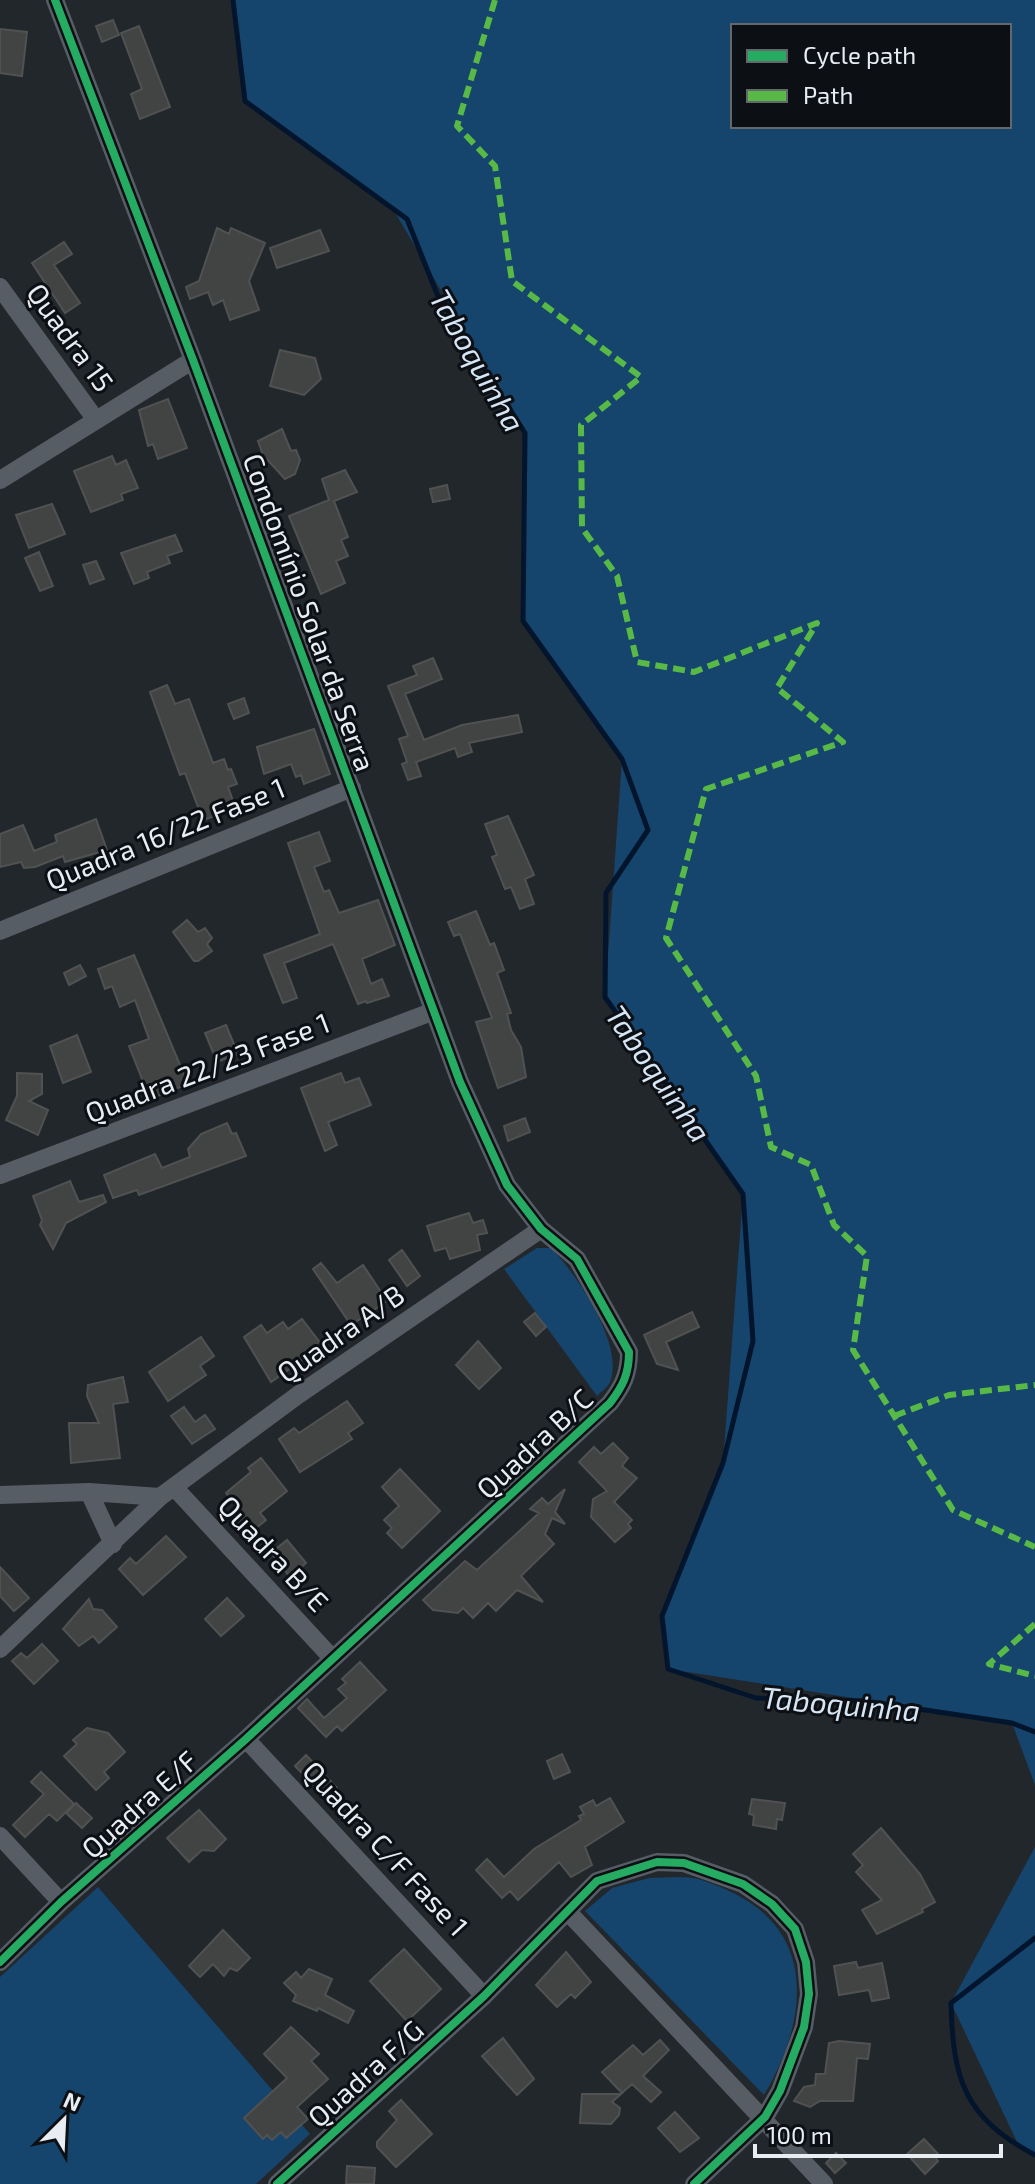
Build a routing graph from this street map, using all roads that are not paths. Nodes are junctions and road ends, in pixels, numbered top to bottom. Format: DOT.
graph roads {
  1 [pos="55,0"];
  2 [pos="0,287"];
  3 [pos="193,360"];
  4 [pos="96,420"];
  5 [pos="0,480"];
  6 [pos="352,788"];
  7 [pos="0,931"];
  8 [pos="434,1011"];
  9 [pos="0,1175"];
  10 [pos="541,1229"];
  11 [pos="89,1492"];
  12 [pos="167,1492"];
  13 [pos="0,1495"];
  14 [pos="113,1544"];
  15 [pos="0,1649"];
  16 [pos="332,1658"];
  17 [pos="246,1739"];
  18 [pos="0,1836"];
  19 [pos="61,1902"];
  20 [pos="568,1912"];
  21 [pos="0,1962"];
  22 [pos="484,1996"];
  23 [pos="765,2117"];
  24 [pos="277,2184"];
  25 [pos="694,2184"];
  26 [pos="824,2184"];
  1 -- 3 [label="street, Condomínio Solar da Serra"];
  2 -- 4 [label="street, Quadra 15"];
  3 -- 4 [label="street"];
  3 -- 6 [label="street, Condomínio Solar da Serra"];
  4 -- 5 [label="street"];
  6 -- 7 [label="street, Quadra 16/22 Fase 1"];
  6 -- 8 [label="street, Condomínio Solar da Serra"];
  8 -- 9 [label="street, Quadra 22/23 Fase 1"];
  8 -- 10 [label="street, Condomínio Solar da Serra"];
  10 -- 12 [label="street, Quadra A/B"];
  10 -- 16 [label="street, Quadra B/C"];
  11 -- 12 [label="street"];
  11 -- 13 [label="street"];
  11 -- 14 [label="street"];
  12 -- 14 [label="street, Quadra A/B"];
  12 -- 16 [label="street, Quadra B/E"];
  14 -- 15 [label="street, Quadra A/B"];
  16 -- 17 [label="street, Quadra B/C"];
  17 -- 19 [label="street, Quadra E/F"];
  17 -- 22 [label="street, Quadra C/F Fase 1"];
  18 -- 19 [label="street"];
  19 -- 21 [label="street, Quadra E/F"];
  20 -- 22 [label="street, Quadra F/G"];
  20 -- 23 [label="street"];
  20 -- 23 [label="street, Quadra F/G"];
  22 -- 24 [label="street, Quadra F/G"];
  23 -- 25 [label="street, Quadra F/G"];
  23 -- 26 [label="street"];
}
